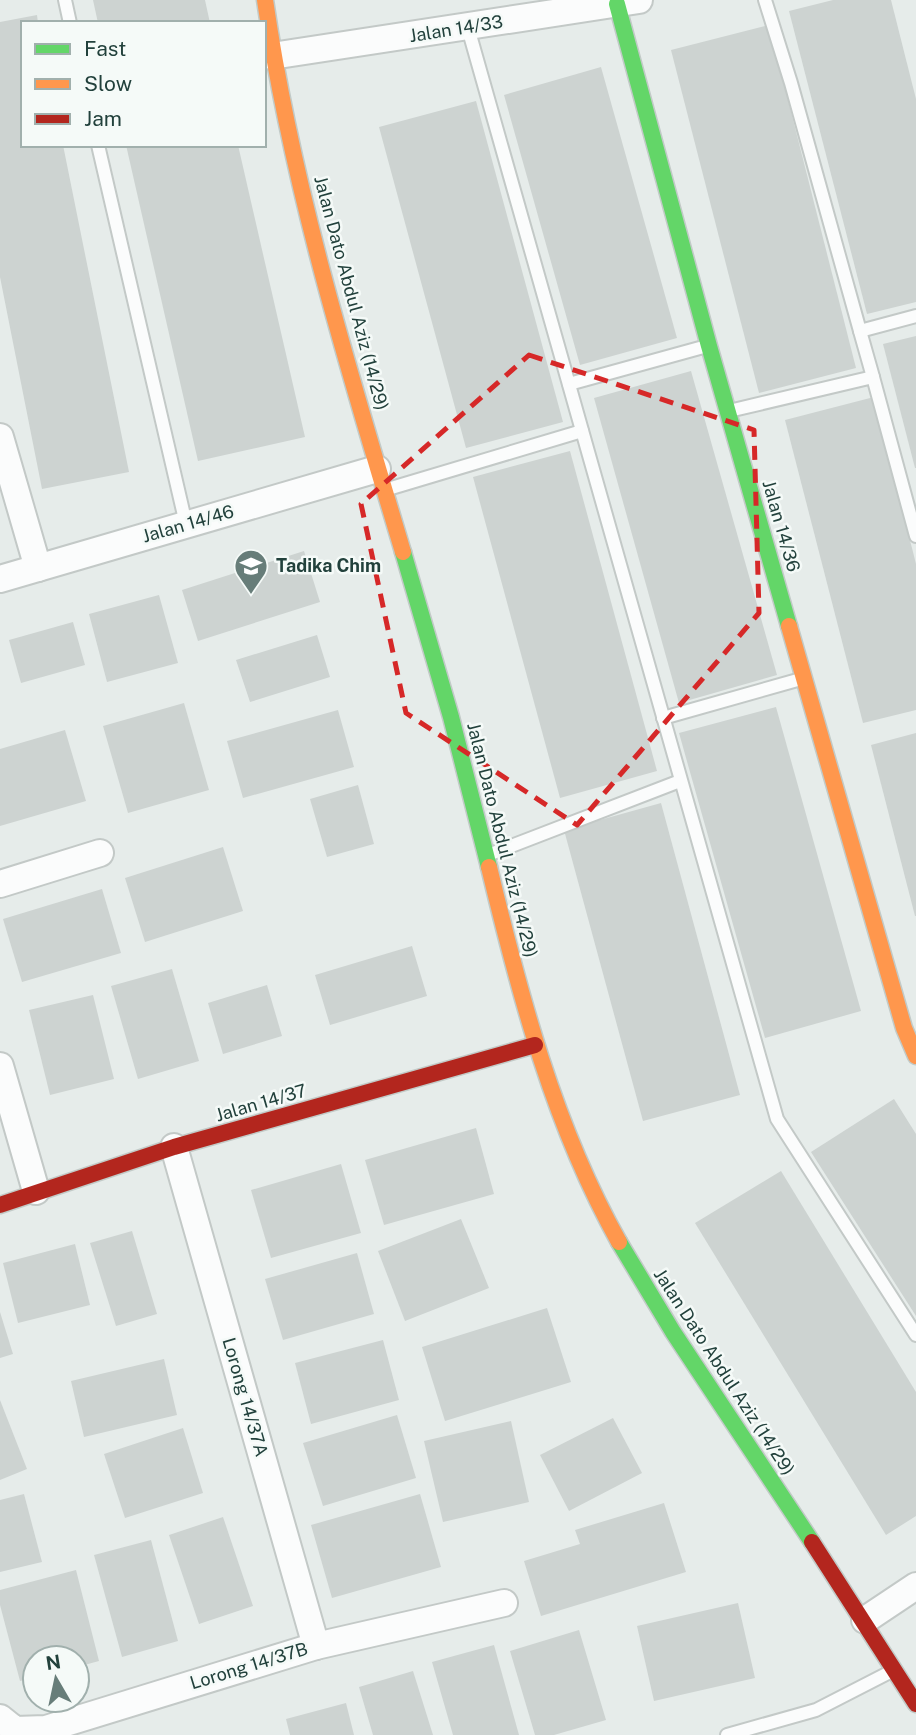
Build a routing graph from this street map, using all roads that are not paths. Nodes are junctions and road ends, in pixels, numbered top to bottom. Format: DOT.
graph roads {
  1 [pos="65,0"];
  2 [pos="265,0"];
  3 [pos="765,0"];
  4 [pos="628,2"];
  5 [pos="70,21"];
  6 [pos="468,28"];
  7 [pos="272,57"];
  8 [pos="98,147"];
  9 [pos="916,316"];
  10 [pos="860,331"];
  11 [pos="709,346"];
  12 [pos="873,377"];
  13 [pos="569,384"];
  14 [pos="729,411"];
  15 [pos="582,431"];
  16 [pos="0,438"];
  17 [pos="380,480"];
  18 [pos="186,524"];
  19 [pos="916,536"];
  20 [pos="38,568"];
  21 [pos="0,579"];
  22 [pos="804,678"];
  23 [pos="663,718"];
  24 [pos="680,781"];
  25 [pos="100,853"];
  26 [pos="486,856"];
  27 [pos="0,884"];
  28 [pos="535,1045"];
  29 [pos="916,1056"];
  30 [pos="0,1066"];
  31 [pos="174,1147"];
  32 [pos="36,1191"];
  33 [pos="0,1205"];
  34 [pos="916,1335"];
  35 [pos="916,1586"];
  36 [pos="504,1603"];
  37 [pos="865,1620"];
  38 [pos="316,1646"];
  39 [pos="895,1670"];
  40 [pos="916,1704"];
  41 [pos="0,1718"];
  42 [pos="727,1735"];
  1 -- 5 [label="lane"];
  2 -- 7 [label="street, Jalan Dato Abdul Aziz (14/29)"];
  3 -- 10 [label="lane"];
  4 -- 6 [label="street, Jalan 14/33"];
  4 -- 11 [label="street, Jalan 14/36"];
  6 -- 7 [label="street, Jalan 14/33"];
  6 -- 13 [label="lane"];
  7 -- 17 [label="street, Jalan Dato Abdul Aziz (14/29)"];
  8 -- 18 [label="lane"];
  9 -- 10 [label="lane"];
  10 -- 12 [label="lane"];
  11 -- 13 [label="lane"];
  11 -- 14 [label="street, Jalan 14/36"];
  12 -- 14 [label="lane"];
  12 -- 19 [label="lane"];
  13 -- 15 [label="lane"];
  14 -- 22 [label="street, Jalan 14/36"];
  15 -- 17 [label="lane"];
  15 -- 23 [label="lane"];
  16 -- 20 [label="street"];
  17 -- 18 [label="street, Jalan 14/46"];
  17 -- 26 [label="street, Jalan Dato Abdul Aziz (14/29)"];
  18 -- 20 [label="street, Jalan 14/46"];
  20 -- 21 [label="street, Jalan 14/46"];
  22 -- 23 [label="lane"];
  22 -- 29 [label="street, Jalan 14/36"];
  23 -- 24 [label="lane"];
  24 -- 26 [label="lane"];
  24 -- 34 [label="lane"];
  25 -- 27 [label="street"];
  26 -- 28 [label="street, Jalan Dato Abdul Aziz (14/29)"];
  28 -- 31 [label="street, Jalan 14/37"];
  28 -- 37 [label="street, Jalan Dato Abdul Aziz (14/29)"];
  30 -- 32 [label="street"];
  31 -- 32 [label="street, Jalan 14/37"];
  31 -- 38 [label="street, Lorong 14/37A"];
  32 -- 33 [label="street, Jalan 14/37"];
  35 -- 37 [label="street"];
  36 -- 38 [label="street, Lorong 14/37B"];
  37 -- 39 [label="street, Jalan Dato Abdul Aziz (14/29)"];
  38 -- 41 [label="street, Lorong 14/37B"];
  39 -- 40 [label="street, Jalan Dato Abdul Aziz (14/29)"];
  39 -- 42 [label="lane"];
}
